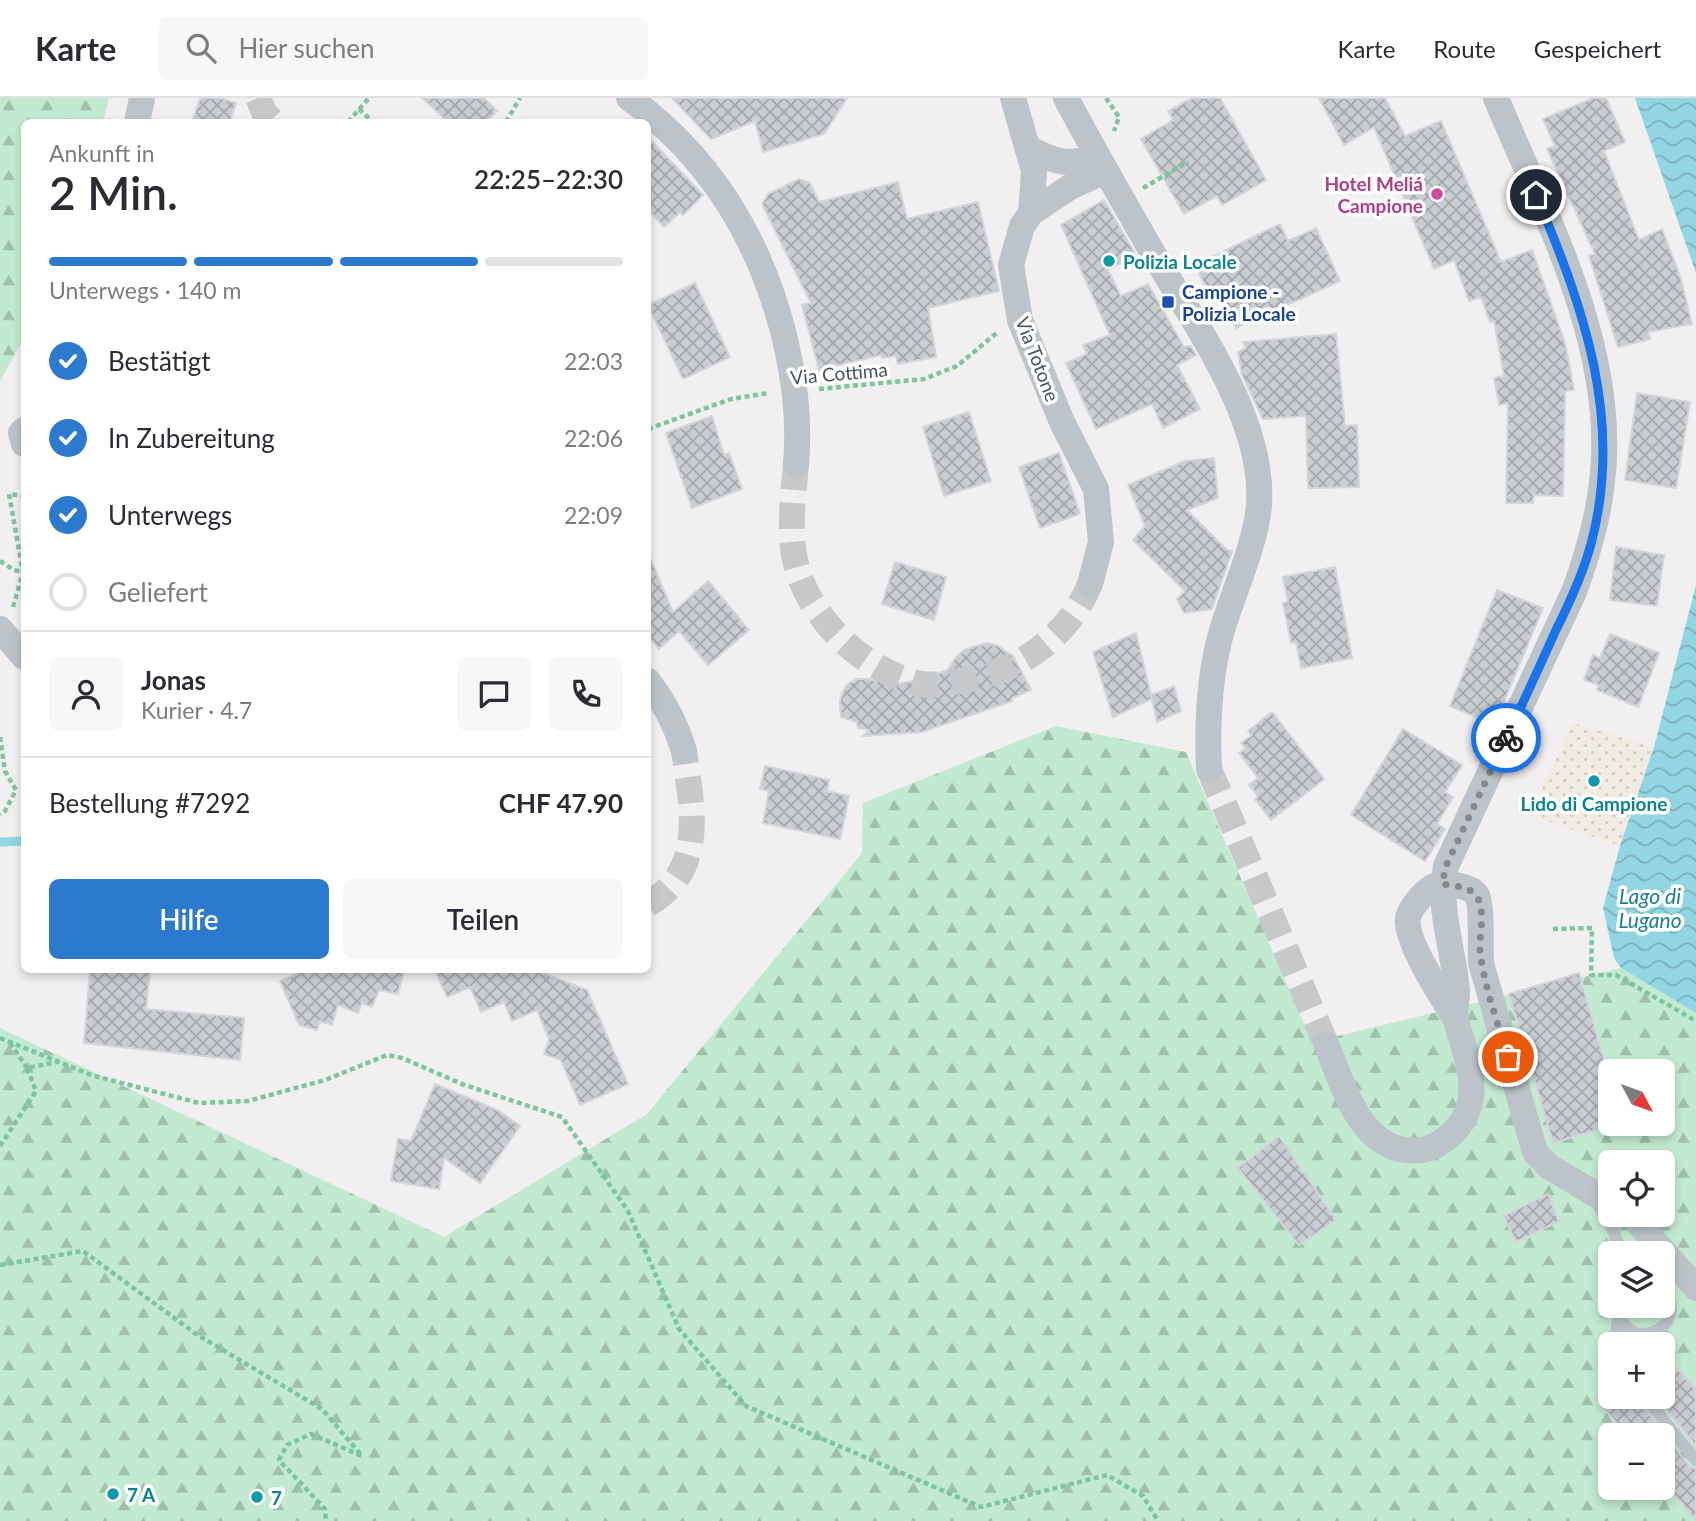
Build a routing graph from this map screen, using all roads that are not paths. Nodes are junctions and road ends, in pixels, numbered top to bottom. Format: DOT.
graph roads {
  1 [pos="142,98"];
  2 [pos="629,98"];
  3 [pos="1013,98"];
  4 [pos="1066,98"];
  5 [pos="1496,98"];
  6 [pos="138,119"];
  7 [pos="1028,148"];
  8 [pos="1101,163"];
  9 [pos="1031,213"];
  10 [pos="796,464"];
  11 [pos="1090,584"];
  12 [pos="3,632"];
  13 [pos="21,653"];
  14 [pos="651,685"];
  15 [pos="684,751"];
  16 [pos="1209,769"];
  17 [pos="1442,884"];
  18 [pos="1455,1018"];
  19 [pos="1326,1044"];
  20 [pos="1598,1196"];
  21 [pos="1642,1227"];
  22 [pos="1696,1289"];
  23 [pos="1622,1318"];
  24 [pos="1669,1318"];
  25 [pos="1655,1409"];
  26 [pos="1696,1460"];
  1 -- 6 [label="street"];
  2 -- 10 [label="street"];
  3 -- 7 [label="street"];
  4 -- 8 [label="street"];
  5 -- 17 [label="street"];
  7 -- 8 [label="street"];
  7 -- 9 [label="street"];
  8 -- 9 [label="street"];
  8 -- 16 [label="street"];
  9 -- 11 [label="street, Via Totone"];
  12 -- 13 [label="street"];
  14 -- 15 [label="street"];
  17 -- 18 [label="street"];
  17 -- 18 [label="street"];
  17 -- 20 [label="street"];
  18 -- 19 [label="street"];
  21 -- 22 [label="street"];
  23 -- 24 [label="lane"];
  25 -- 26 [label="lane"];
}
